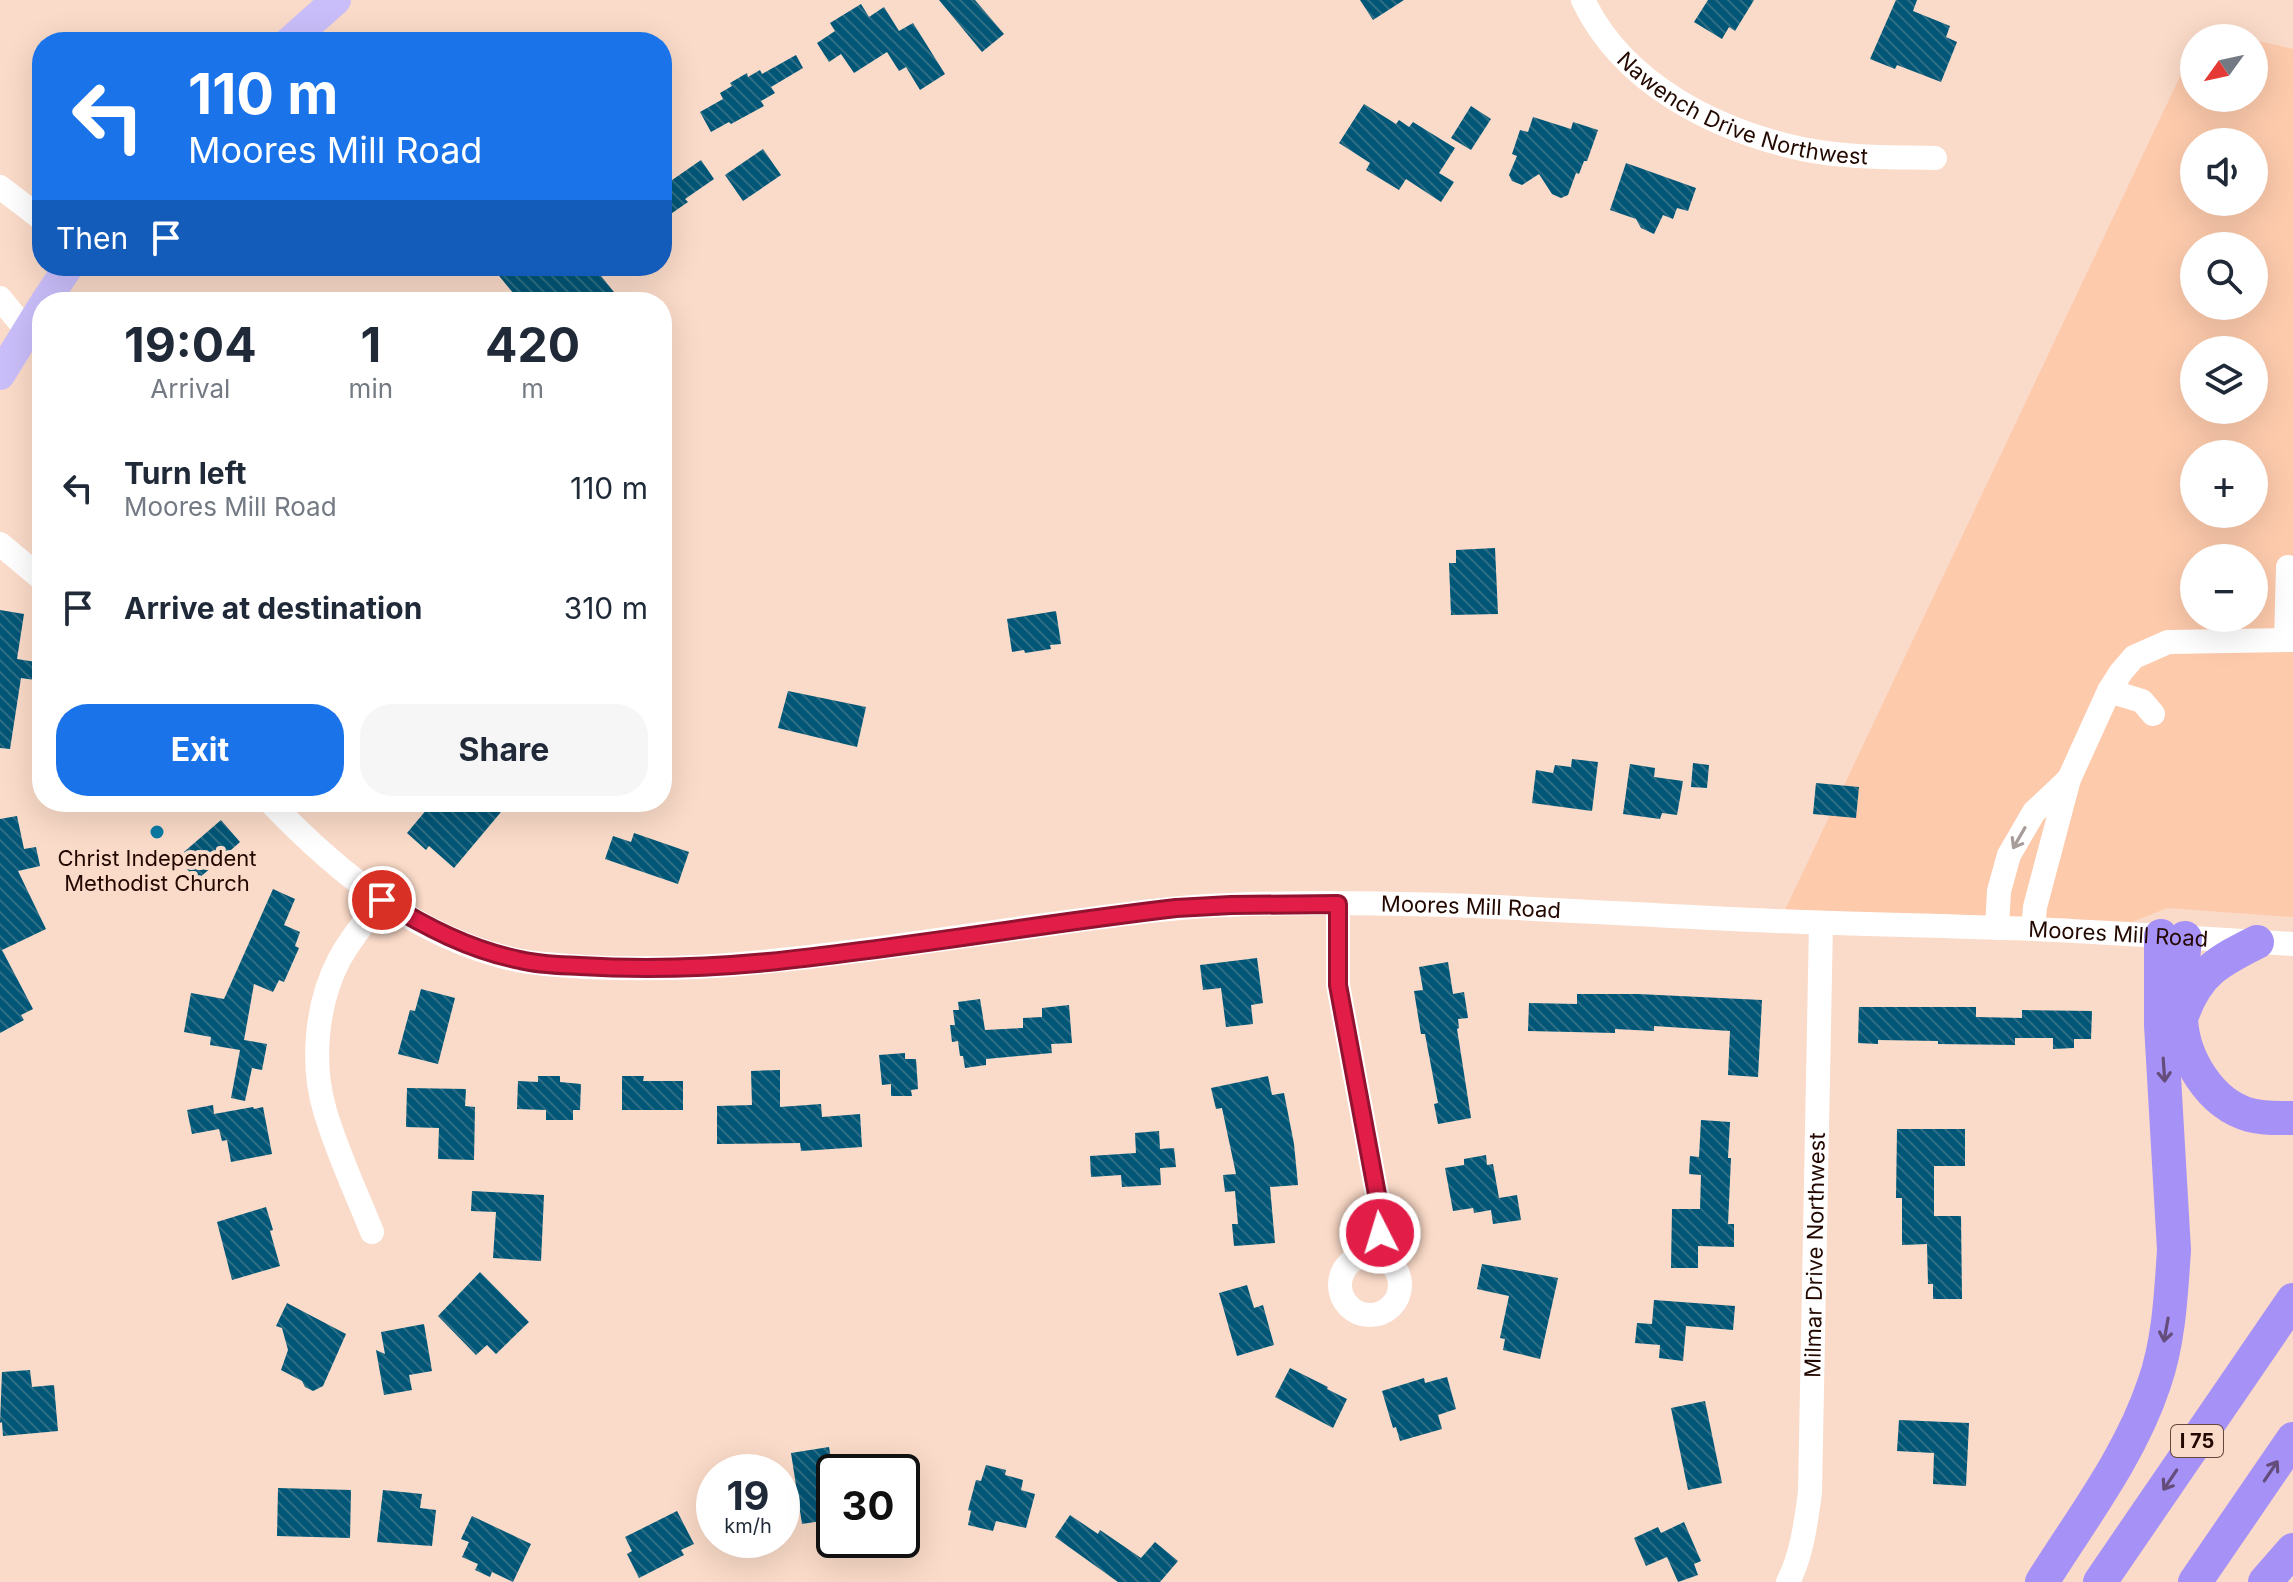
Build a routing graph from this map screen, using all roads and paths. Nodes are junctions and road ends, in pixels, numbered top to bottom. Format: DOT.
graph roads {
  1 [pos="1583,0"];
  2 [pos="333,1"];
  3 [pos="300,32"];
  4 [pos="1935,158"];
  5 [pos="0,187"];
  6 [pos="32,211"];
  7 [pos="0,298"];
  8 [pos="32,318"];
  9 [pos="32,322"];
  10 [pos="0,375"];
  11 [pos="0,544"];
  12 [pos="2288,567"];
  13 [pos="32,571"];
  14 [pos="2289,640"];
  15 [pos="2109,691"];
  16 [pos="2153,714"];
  17 [pos="2069,779"];
  18 [pos="280,812"];
  19 [pos="382,900"];
  20 [pos="1338,904"];
  21 [pos="1821,923"];
  22 [pos="1997,928"];
  23 [pos="2033,929"];
  24 [pos="2173,937"];
  25 [pos="2257,942"];
  26 [pos="2293,944"];
  27 [pos="2180,1021"];
  28 [pos="2293,1118"];
  29 [pos="372,1232"];
  30 [pos="1375,1256"];
  31 [pos="2293,1300"];
  32 [pos="2293,1439"];
  33 [pos="2293,1550"];
  34 [pos="1788,1582"];
  35 [pos="2042,1582"];
  36 [pos="2100,1582"];
  37 [pos="2195,1582"];
  38 [pos="2265,1582"];
  1 -- 4 [label="street, Nawench Drive Northwest"];
  2 -- 3 [label="main road"];
  5 -- 6 [label="street"];
  7 -- 8 [label="street"];
  9 -- 10 [label="main road"];
  11 -- 13 [label="street"];
  12 -- 14 [label="street"];
  14 -- 15 [label="street"];
  15 -- 16 [label="street"];
  15 -- 17 [label="street"];
  17 -- 22 [label="street, one-way"];
  17 -- 23 [label="street"];
  18 -- 19 [label="street, Moores Mill Road"];
  19 -- 20 [label="street, Moores Mill Road"];
  19 -- 29 [label="street"];
  20 -- 21 [label="street, Moores Mill Road"];
  20 -- 30 [label="street"];
  21 -- 22 [label="street, Moores Mill Road"];
  21 -- 34 [label="street, Milmar Drive Northwest"];
  22 -- 23 [label="street, Moores Mill Road"];
  23 -- 24 [label="street, Moores Mill Road"];
  24 -- 25 [label="street, Moores Mill Road"];
  24 -- 27 [label="highway"];
  24 -- 35 [label="highway, one-way"];
  25 -- 26 [label="street, Moores Mill Road"];
  25 -- 27 [label="highway"];
  27 -- 28 [label="highway"];
  31 -- 36 [label="highway, I 75, one-way"];
  37 -- 32 [label="highway, one-way"];
  33 -- 38 [label="highway"];
}
